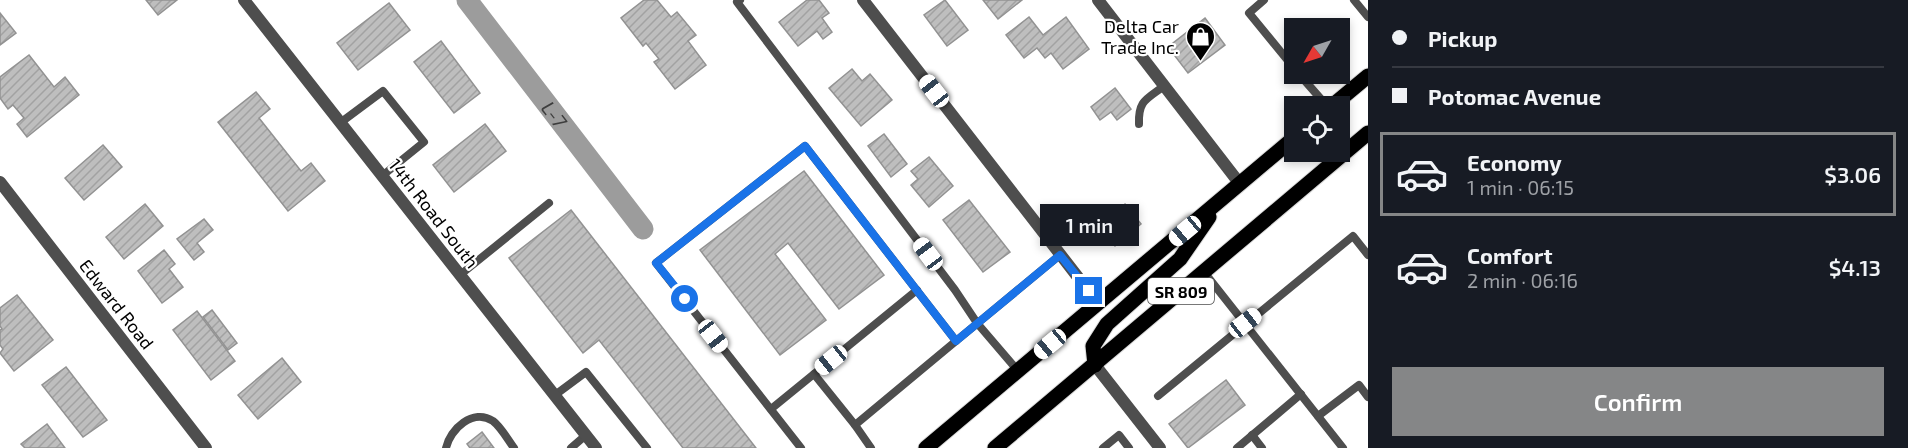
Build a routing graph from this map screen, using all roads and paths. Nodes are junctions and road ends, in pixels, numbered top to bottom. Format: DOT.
graph roads {
  1 [pos="244,0"];
  2 [pos="863,0"];
  3 [pos="1098,0"];
  4 [pos="1264,0"];
  5 [pos="1354,0"];
  6 [pos="738,1"];
  7 [pos="1368,17"];
  8 [pos="1284,56"];
  9 [pos="1368,76"];
  10 [pos="1308,84"];
  11 [pos="1164,86"];
  12 [pos="1318,96"];
  13 [pos="1344,96"];
  14 [pos="340,123"];
  15 [pos="1139,124"];
  16 [pos="1368,133"];
  17 [pos="1284,147"];
  18 [pos="382,176"];
  19 [pos="0,182"];
  20 [pos="1240,184"];
  21 [pos="1219,202"];
  22 [pos="549,203"];
  23 [pos="1060,255"];
  24 [pos="1368,255"];
  25 [pos="1204,272"];
  26 [pos="460,275"];
  27 [pos="917,290"];
  28 [pos="1098,303"];
  29 [pos="977,323"];
  30 [pos="1245,323"];
  31 [pos="956,341"];
  32 [pos="1095,365"];
  33 [pos="1018,371"];
  34 [pos="814,374"];
  35 [pos="1301,394"];
  36 [pos="555,395"];
  37 [pos="1158,396"];
  38 [pos="1368,397"];
  39 [pos="771,409"];
  40 [pos="1318,416"];
  41 [pos="855,425"];
  42 [pos="586,435"];
  43 [pos="1252,435"];
  44 [pos="206,448"];
  45 [pos="446,448"];
  46 [pos="514,448"];
  47 [pos="571,448"];
  48 [pos="597,448"];
  49 [pos="647,448"];
  50 [pos="801,448"];
  51 [pos="871,448"];
  52 [pos="926,448"];
  53 [pos="995,448"];
  54 [pos="1103,448"];
  55 [pos="1129,448"];
  56 [pos="1160,448"];
  57 [pos="1237,448"];
  58 [pos="1262,448"];
  59 [pos="1343,448"];
  1 -- 14 [label="street, 14th Road South"];
  2 -- 23 [label="street"];
  3 -- 11 [label="street"];
  4 -- 8 [label="lane"];
  5 -- 7 [label="lane"];
  6 -- 29 [label="lane"];
  9 -- 13 [label="main road"];
  10 -- 12 [label="lane"];
  11 -- 15 [label="lane"];
  11 -- 20 [label="street"];
  14 -- 18 [label="street, 14th Road South"];
  14 -- 18 [label="lane"];
  16 -- 25 [label="main road, SR 809"];
  17 -- 20 [label="main road, SR 809"];
  18 -- 26 [label="street, 14th Road South"];
  19 -- 44 [label="street, Edward Road"];
  20 -- 21 [label="main road, SR 809"];
  21 -- 28 [label="main road, SR 809"];
  21 -- 32 [label="main road"];
  22 -- 26 [label="lane"];
  23 -- 28 [label="street"];
  23 -- 29 [label="lane"];
  24 -- 30 [label="lane"];
  25 -- 30 [label="lane"];
  25 -- 32 [label="main road, SR 809"];
  26 -- 36 [label="street, 14th Road South"];
  27 -- 31 [label="lane"];
  27 -- 34 [label="lane"];
  27 -- 39 [label="lane"];
  28 -- 33 [label="main road, SR 809"];
  29 -- 31 [label="lane"];
  29 -- 33 [label="lane"];
  30 -- 35 [label="lane"];
  30 -- 37 [label="lane"];
  31 -- 41 [label="lane"];
  32 -- 53 [label="main road, SR 809"];
  32 -- 56 [label="street"];
  33 -- 52 [label="main road, SR 809"];
  34 -- 39 [label="lane"];
  34 -- 41 [label="lane"];
  35 -- 40 [label="lane"];
  35 -- 43 [label="lane"];
  36 -- 42 [label="street, 14th Road South"];
  36 -- 49 [label="lane"];
  38 -- 40 [label="lane"];
  39 -- 50 [label="lane"];
  40 -- 59 [label="lane"];
  41 -- 51 [label="lane"];
  42 -- 47 [label="lane"];
  42 -- 48 [label="street, 14th Road South"];
  43 -- 57 [label="lane"];
  43 -- 58 [label="lane"];
  45 -- 46 [label="lane"];
  54 -- 55 [label="lane"];
}
